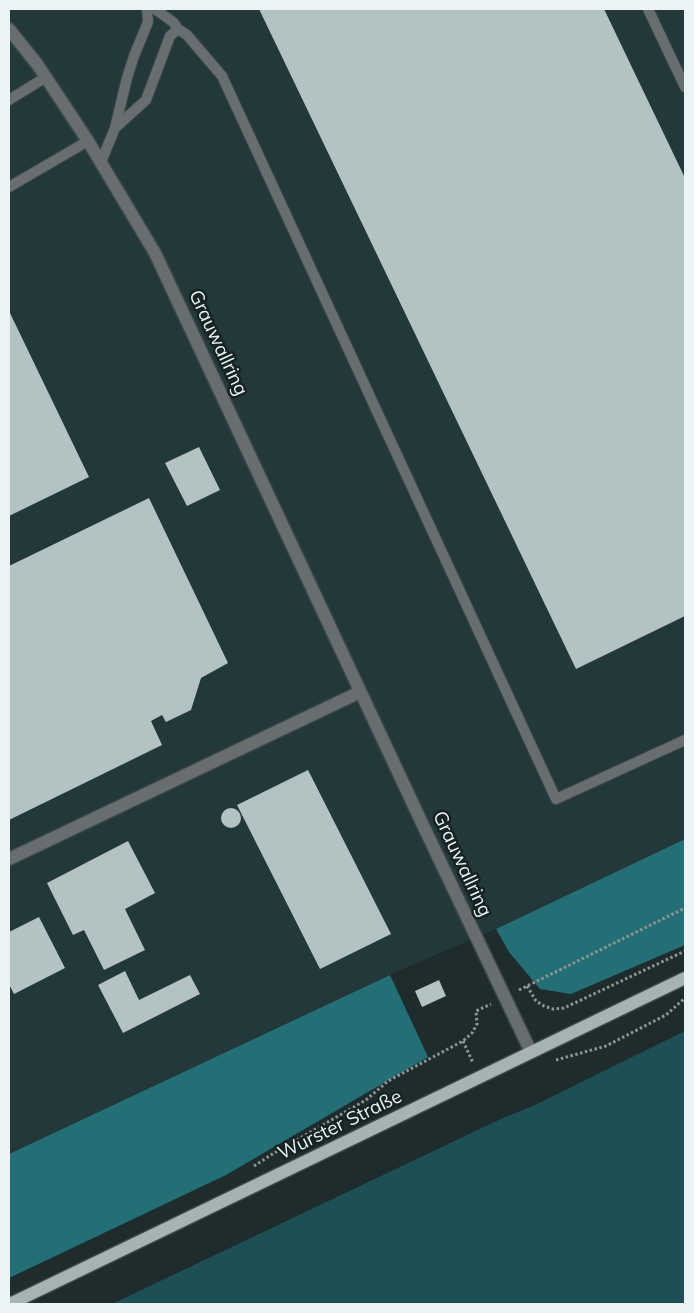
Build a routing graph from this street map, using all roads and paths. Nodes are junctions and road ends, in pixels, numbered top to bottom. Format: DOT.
graph roads {
  1 [pos="147,9"];
  2 [pos="156,9"];
  3 [pos="648,9"];
  4 [pos="9,29"];
  5 [pos="178,29"];
  6 [pos="46,77"];
  7 [pos="685,87"];
  8 [pos="9,100"];
  9 [pos="115,128"];
  10 [pos="88,141"];
  11 [pos="101,162"];
  12 [pos="9,187"];
  13 [pos="360,692"];
  14 [pos="685,740"];
  15 [pos="9,859"];
  16 [pos="685,908"];
  17 [pos="685,951"];
  18 [pos="685,978"];
  19 [pos="527,986"];
  20 [pos="505,997"];
  21 [pos="685,998"];
  22 [pos="531,1052"];
  23 [pos="554,1061"];
  24 [pos="253,1167"];
  25 [pos="10,1304"];
  1 -- 9 [label="lane"];
  2 -- 5 [label="lane"];
  3 -- 7 [label="lane"];
  4 -- 6 [label="street, Grauwallring"];
  5 -- 9 [label="lane"];
  5 -- 14 [label="lane"];
  6 -- 8 [label="lane"];
  6 -- 10 [label="street, Grauwallring"];
  9 -- 11 [label="lane"];
  10 -- 11 [label="street, Grauwallring"];
  10 -- 12 [label="lane"];
  11 -- 13 [label="street, Grauwallring"];
  13 -- 15 [label="street"];
  13 -- 20 [label="street, Grauwallring"];
  16 -- 19 [label="path"];
  17 -- 19 [label="path"];
  18 -- 22 [label="main road, Wurster Straße"];
  19 -- 20 [label="path"];
  20 -- 22 [label="street, Grauwallring"];
  20 -- 24 [label="path"];
  21 -- 23 [label="path"];
  22 -- 25 [label="main road, Wurster Straße"];
}
